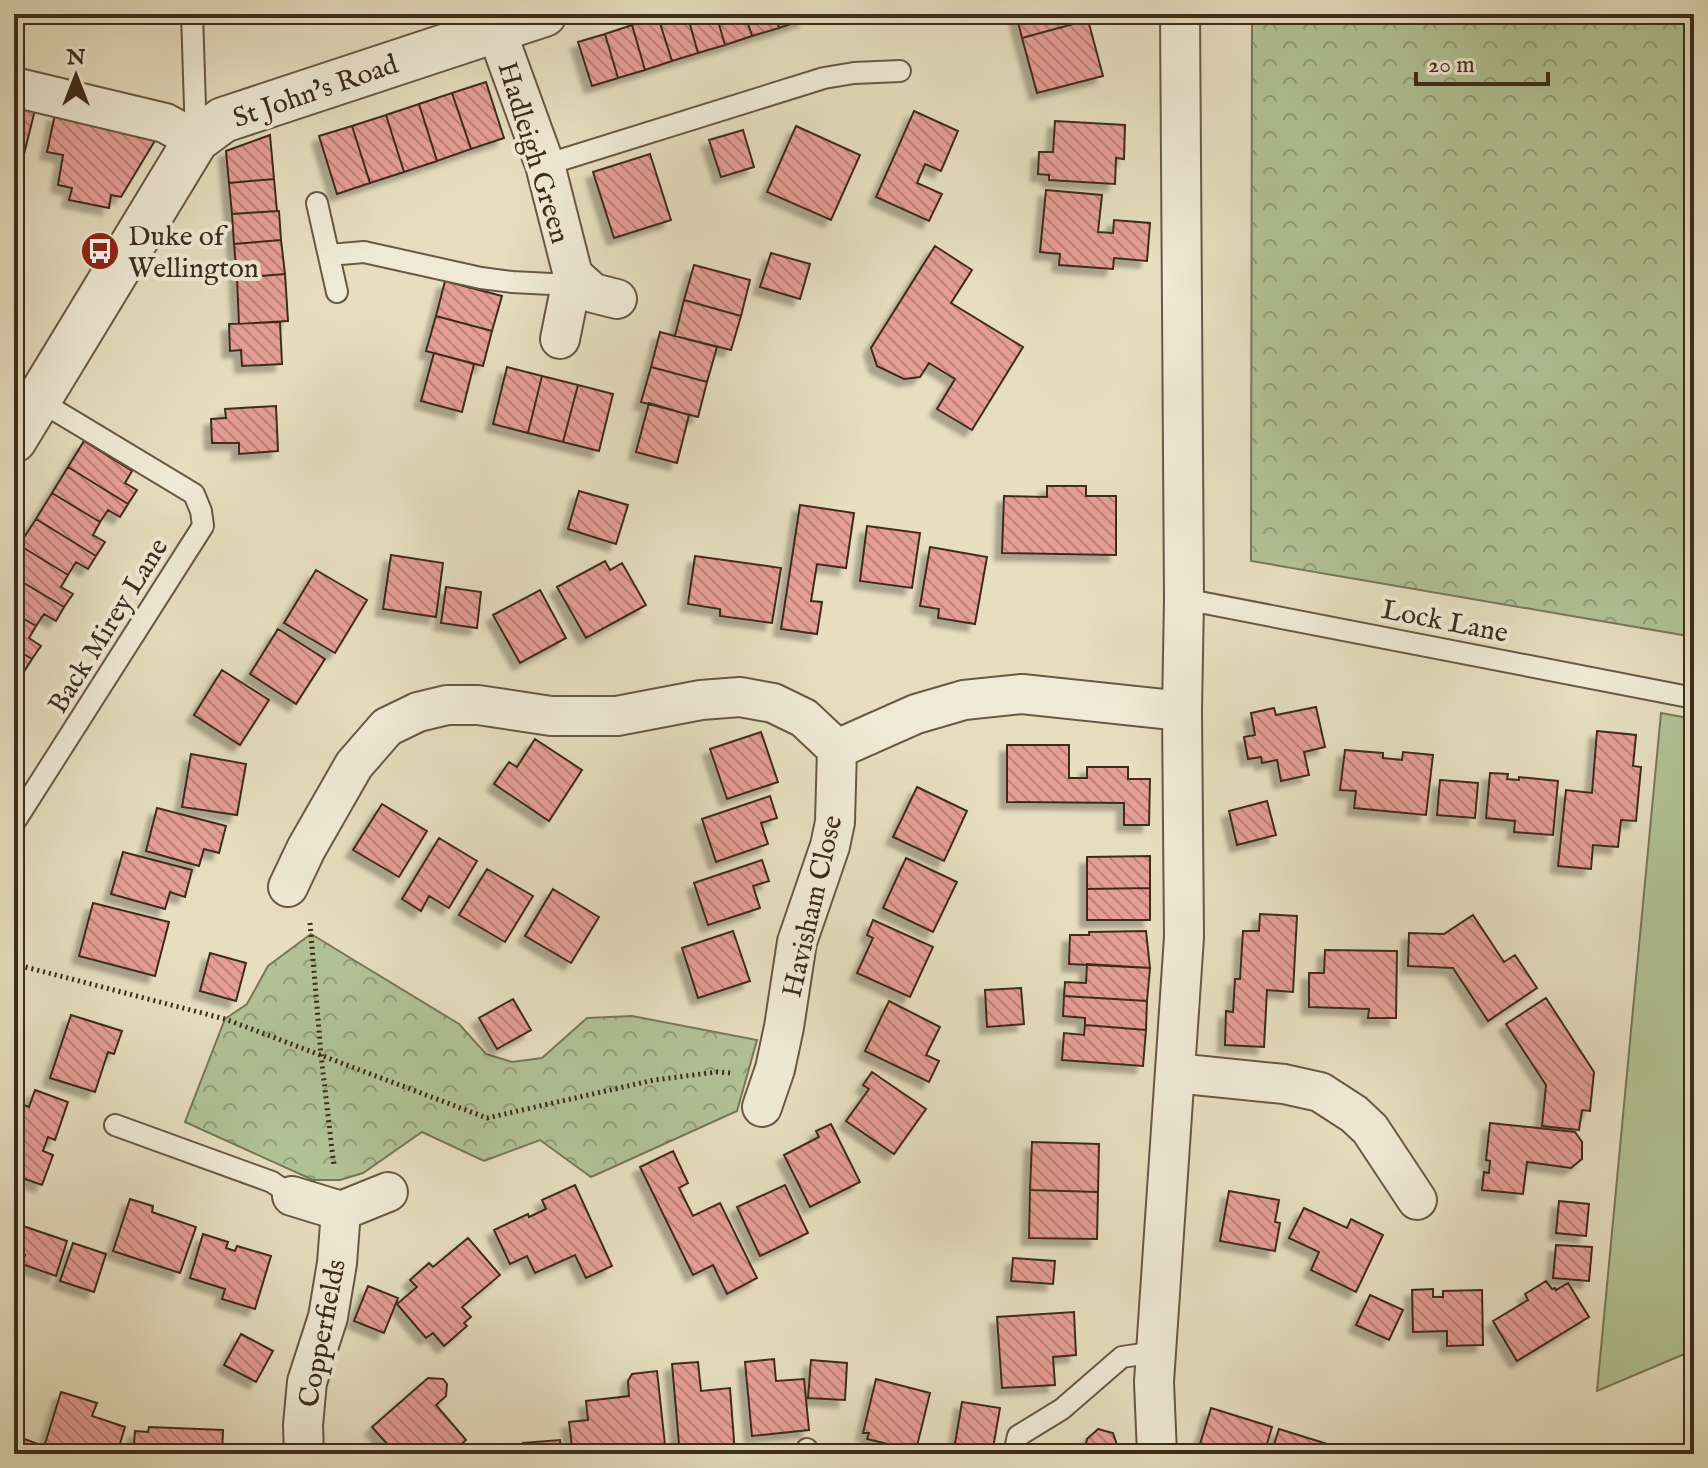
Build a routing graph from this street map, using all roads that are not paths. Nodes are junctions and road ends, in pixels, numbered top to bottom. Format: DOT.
graph roads {
  1 [pos="192,14"];
  2 [pos="544,14"];
  3 [pos="1180,14"];
  4 [pos="496,30"];
  5 [pos="900,71"];
  6 [pos="14,87"];
  7 [pos="196,140"];
  8 [pos="545,165"];
  9 [pos="317,203"];
  10 [pos="329,255"];
  11 [pos="572,280"];
  12 [pos="337,292"];
  13 [pos="617,299"];
  14 [pos="560,339"];
  15 [pos="38,400"];
  16 [pos="14,440"];
  17 [pos="1184,599"];
  18 [pos="1694,698"];
  19 [pos="1182,711"];
  20 [pos="837,749"];
  21 [pos="14,823"];
  22 [pos="288,887"];
  23 [pos="1175,1073"];
  24 [pos="766,1093"];
  25 [pos="115,1125"];
  26 [pos="388,1192"];
  27 [pos="292,1196"];
  28 [pos="1417,1200"];
  29 [pos="341,1211"];
  30 [pos="1156,1352"];
  31 [pos="304,1454"];
  32 [pos="1014,1454"];
  33 [pos="1157,1454"];
  1 -- 7 [label="lane"];
  2 -- 4 [label="street, St John's Road"];
  3 -- 17 [label="street"];
  4 -- 7 [label="street, St John's Road"];
  4 -- 8 [label="street, Hadleigh Green"];
  5 -- 8 [label="lane"];
  6 -- 7 [label="street"];
  7 -- 15 [label="street, St John's Road"];
  8 -- 11 [label="street, Hadleigh Green"];
  9 -- 10 [label="lane"];
  10 -- 11 [label="lane"];
  10 -- 12 [label="lane"];
  11 -- 13 [label="street, Hadleigh Green"];
  11 -- 14 [label="street, Hadleigh Green"];
  15 -- 16 [label="street, St John's Road"];
  15 -- 21 [label="lane, Back Mirey Lane"];
  17 -- 18 [label="lane, Lock Lane"];
  17 -- 19 [label="street"];
  19 -- 20 [label="street"];
  19 -- 23 [label="street"];
  20 -- 22 [label="street"];
  20 -- 24 [label="street, Havisham Close"];
  23 -- 28 [label="street"];
  23 -- 30 [label="street"];
  25 -- 27 [label="lane"];
  26 -- 29 [label="street"];
  27 -- 29 [label="street"];
  29 -- 31 [label="street, Copperfields"];
  30 -- 32 [label="lane"];
  30 -- 33 [label="street"];
}
